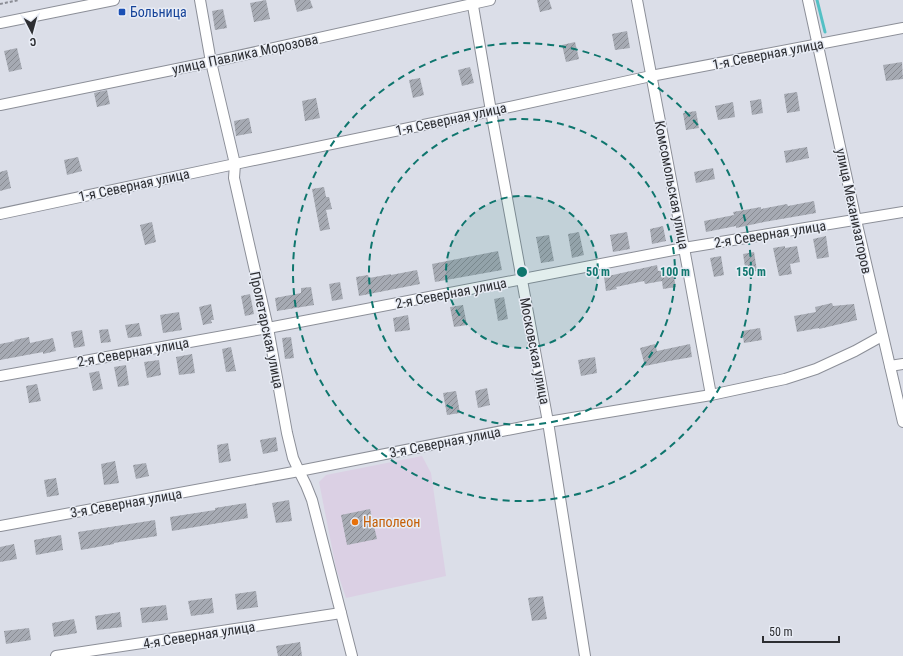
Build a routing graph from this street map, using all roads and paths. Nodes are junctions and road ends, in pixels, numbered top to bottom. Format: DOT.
graph roads {
  1 [pos="19,0"];
  2 [pos="114,0"];
  3 [pos="200,0"];
  4 [pos="490,0"];
  5 [pos="637,0"];
  6 [pos="808,0"];
  7 [pos="472,2"];
  8 [pos="0,4"];
  9 [pos="0,23"];
  10 [pos="903,28"];
  11 [pos="818,44"];
  12 [pos="212,62"];
  13 [pos="651,76"];
  14 [pos="0,105"];
  15 [pos="491,111"];
  16 [pos="235,164"];
  17 [pos="903,212"];
  18 [pos="0,214"];
  19 [pos="856,220"];
  20 [pos="684,248"];
  21 [pos="522,280"];
  22 [pos="268,328"];
  23 [pos="882,336"];
  24 [pos="903,364"];
  25 [pos="890,366"];
  26 [pos="0,376"];
  27 [pos="711,395"];
  28 [pos="548,422"];
  29 [pos="903,422"];
  30 [pos="299,471"];
  31 [pos="0,526"];
  32 [pos="341,613"];
  33 [pos="56,656"];
  34 [pos="352,656"];
  35 [pos="586,656"];
  1 -- 8 [label="path"];
  2 -- 9 [label="street"];
  3 -- 12 [label="street, Пролетарская улица"];
  4 -- 7 [label="street, улица Павлика Морозова"];
  5 -- 13 [label="street, Комсомольская улица"];
  6 -- 11 [label="street, улица Механизаторов"];
  7 -- 12 [label="street, улица Павлика Морозова"];
  7 -- 15 [label="street, Московская улица"];
  10 -- 11 [label="street, 1-я Северная улица"];
  11 -- 13 [label="street, 1-я Северная улица"];
  11 -- 19 [label="street, улица Механизаторов"];
  12 -- 14 [label="street, улица Павлика Морозова"];
  12 -- 16 [label="street, Пролетарская улица"];
  13 -- 15 [label="street, 1-я Северная улица"];
  13 -- 20 [label="street, Комсомольская улица"];
  15 -- 16 [label="street, 1-я Северная улица"];
  15 -- 21 [label="street, Московская улица"];
  16 -- 18 [label="street, 1-я Северная улица"];
  16 -- 22 [label="street, Пролетарская улица"];
  17 -- 19 [label="street, 2-я Северная улица"];
  19 -- 20 [label="street, 2-я Северная улица"];
  19 -- 23 [label="street, улица Механизаторов"];
  20 -- 21 [label="street, 2-я Северная улица"];
  20 -- 27 [label="street, Комсомольская улица"];
  21 -- 22 [label="street, 2-я Северная улица"];
  21 -- 28 [label="street, Московская улица"];
  22 -- 26 [label="street, 2-я Северная улица"];
  22 -- 30 [label="street, Пролетарская улица"];
  23 -- 25 [label="street, улица Механизаторов"];
  23 -- 27 [label="street, 3-я Северная улица"];
  24 -- 25 [label="street"];
  25 -- 29 [label="street, улица Механизаторов"];
  27 -- 28 [label="street, 3-я Северная улица"];
  28 -- 30 [label="street, 3-я Северная улица"];
  28 -- 35 [label="street, Московская улица"];
  30 -- 31 [label="street, 3-я Северная улица"];
  30 -- 32 [label="street, Пролетарская улица"];
  32 -- 33 [label="street, 4-я Северная улица"];
  32 -- 34 [label="street, Пролетарская улица"];
}
